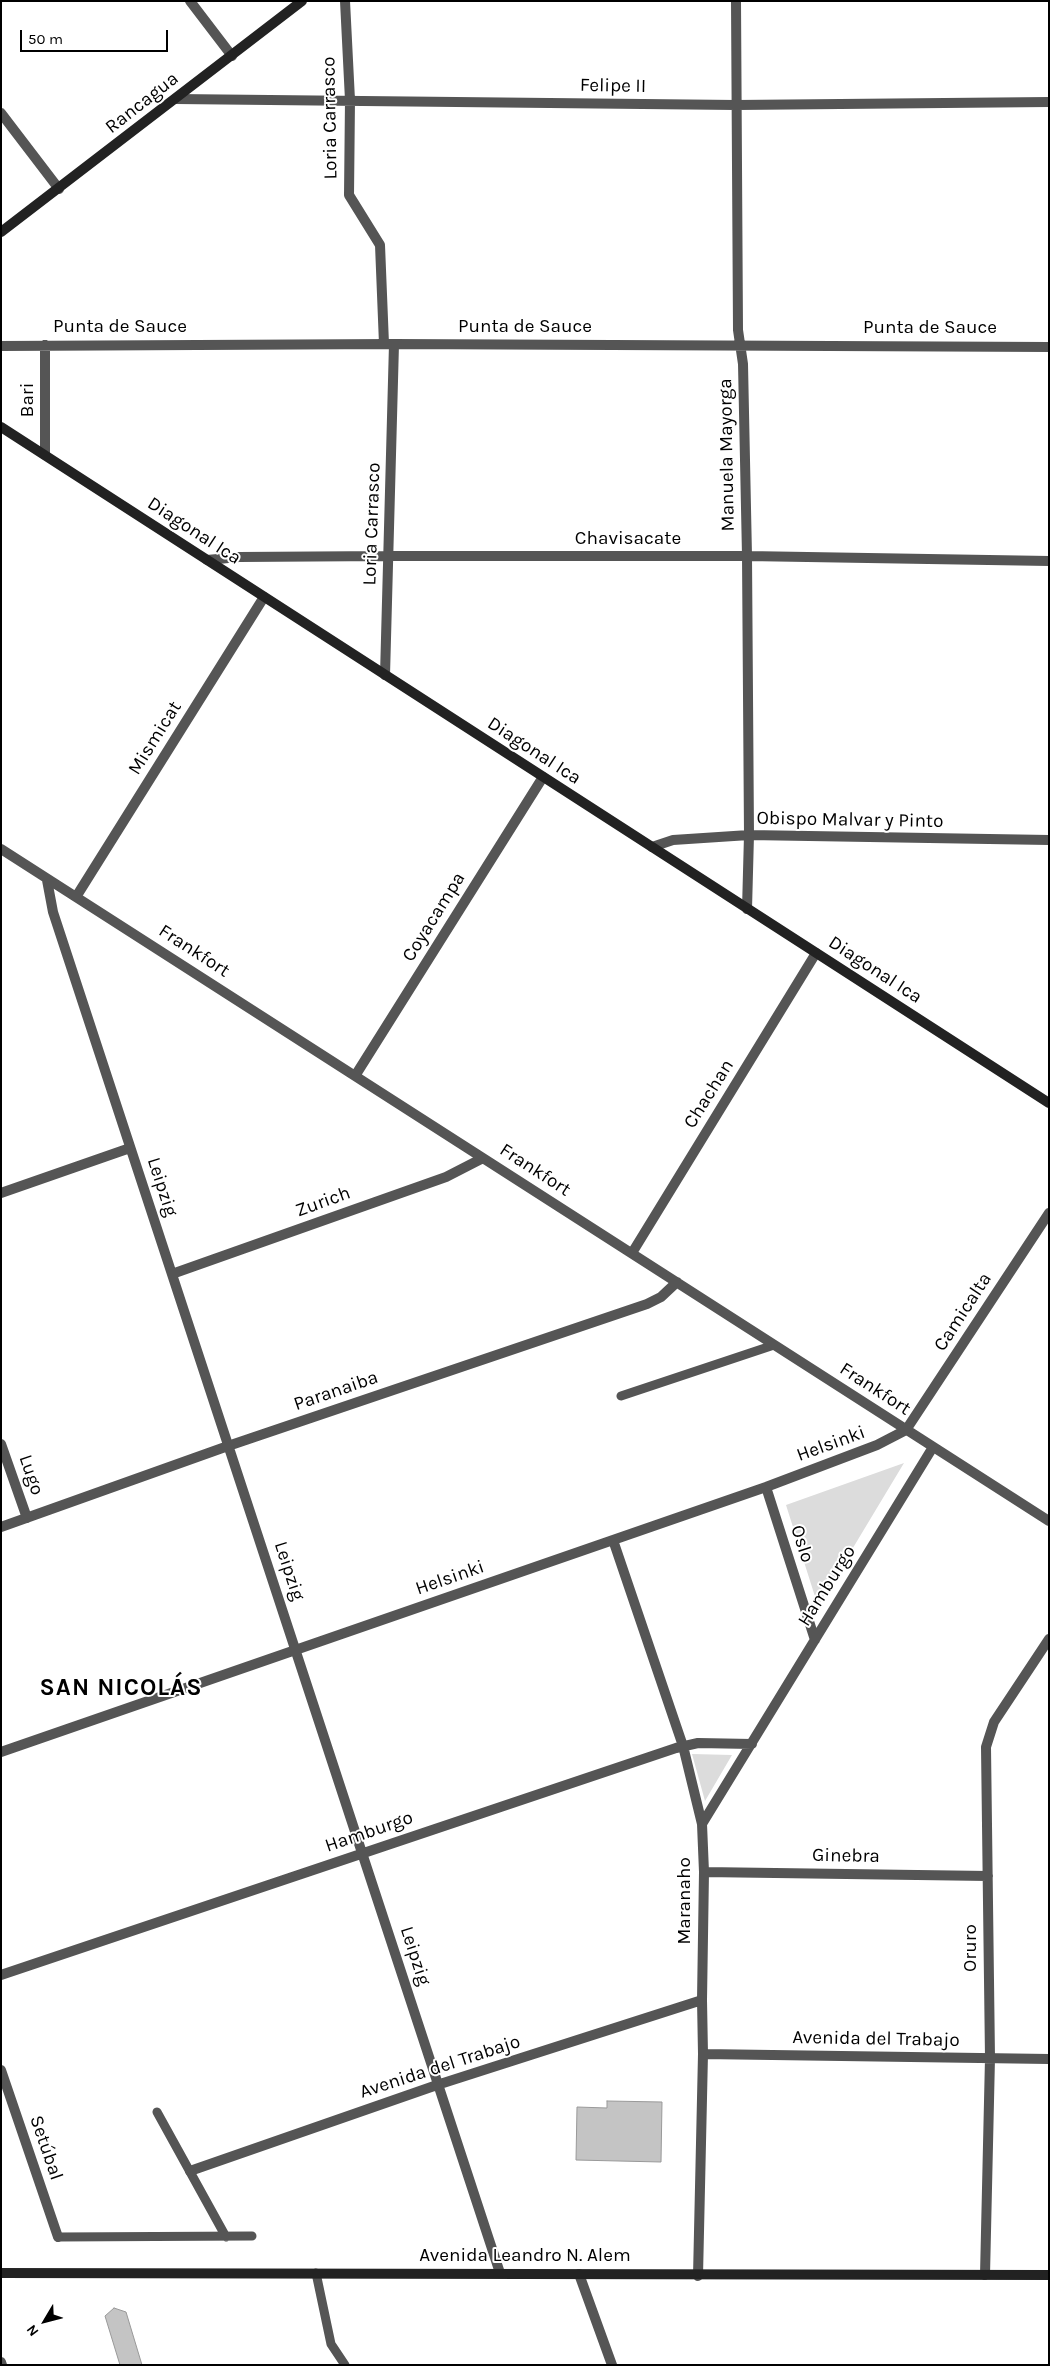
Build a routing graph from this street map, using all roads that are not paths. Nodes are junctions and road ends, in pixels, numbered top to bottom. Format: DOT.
graph roads {
  1 [pos="190,1"];
  2 [pos="302,1"];
  3 [pos="344,1"];
  4 [pos="736,1"];
  5 [pos="232,56"];
  6 [pos="176,99"];
  7 [pos="350,100"];
  8 [pos="1049,102"];
  9 [pos="736,105"];
  10 [pos="1,113"];
  11 [pos="59,189"];
  12 [pos="1,232"];
  13 [pos="389,344"];
  14 [pos="46,345"];
  15 [pos="741,345"];
  16 [pos="1,346"];
  17 [pos="1049,346"];
  18 [pos="1,427"];
  19 [pos="45,455"];
  20 [pos="388,556"];
  21 [pos="747,556"];
  22 [pos="207,560"];
  23 [pos="1049,561"];
  24 [pos="264,597"];
  25 [pos="385,675"];
  26 [pos="543,777"];
  27 [pos="749,836"];
  28 [pos="1049,840"];
  29 [pos="652,847"];
  30 [pos="2,851"];
  31 [pos="47,880"];
  32 [pos="76,897"];
  33 [pos="747,909"];
  34 [pos="816,953"];
  35 [pos="355,1076"];
  36 [pos="1049,1103"];
  37 [pos="130,1148"];
  38 [pos="483,1158"];
  39 [pos="1,1193"];
  40 [pos="1049,1213"];
  41 [pos="632,1253"];
  42 [pos="172,1274"];
  43 [pos="676,1282"];
  44 [pos="774,1345"];
  45 [pos="621,1396"];
  46 [pos="906,1430"];
  47 [pos="1,1444"];
  48 [pos="228,1446"];
  49 [pos="933,1447"];
  50 [pos="766,1487"];
  51 [pos="27,1518"];
  52 [pos="1049,1522"];
  53 [pos="1,1526"];
  54 [pos="613,1540"];
  55 [pos="1049,1639"];
  56 [pos="814,1640"];
  57 [pos="296,1650"];
  58 [pos="752,1744"];
  59 [pos="684,1746"];
  60 [pos="1,1752"];
  61 [pos="702,1824"];
  62 [pos="364,1853"];
  63 [pos="704,1872"];
  64 [pos="988,1876"];
  65 [pos="1,1975"];
  66 [pos="702,2000"];
  67 [pos="704,2054"];
  68 [pos="990,2058"];
  69 [pos="1049,2059"];
  70 [pos="1,2070"];
  71 [pos="438,2085"];
  72 [pos="157,2112"];
  73 [pos="190,2171"];
  74 [pos="226,2236"];
  75 [pos="252,2236"];
  76 [pos="58,2237"];
  77 [pos="1,2273"];
  78 [pos="316,2273"];
  79 [pos="500,2273"];
  80 [pos="579,2274"];
  81 [pos="985,2275"];
  82 [pos="698,2276"];
  83 [pos="1049,2276"];
  84 [pos="345,2365"];
  85 [pos="612,2365"];
  1 -- 5 [label="street"];
  2 -- 5 [label="main road, Rancagua"];
  3 -- 7 [label="street, Loria Carrasco"];
  4 -- 9 [label="street, Manuela Mayorga"];
  5 -- 6 [label="main road, Rancagua"];
  6 -- 7 [label="street, Felipe II"];
  6 -- 11 [label="main road, Rancagua"];
  7 -- 9 [label="street, Felipe II"];
  7 -- 13 [label="street, Loria Carrasco"];
  8 -- 9 [label="street, Felipe II"];
  9 -- 15 [label="street, Manuela Mayorga"];
  10 -- 11 [label="street"];
  11 -- 12 [label="main road, Rancagua"];
  13 -- 14 [label="street, Punta de Sauce"];
  13 -- 15 [label="street, Punta de Sauce"];
  13 -- 20 [label="street, Loria Carrasco"];
  14 -- 16 [label="street, Punta de Sauce"];
  14 -- 19 [label="street, Bari"];
  15 -- 17 [label="street, Punta de Sauce"];
  15 -- 21 [label="street, Manuela Mayorga"];
  18 -- 19 [label="main road, Diagonal Ica"];
  19 -- 22 [label="main road, Diagonal Ica"];
  20 -- 21 [label="street, Chavisacate"];
  20 -- 22 [label="street, Chavisacate"];
  20 -- 25 [label="street, Loria Carrasco"];
  21 -- 23 [label="street, Chavisacate"];
  21 -- 27 [label="street, Manuela Mayorga"];
  22 -- 24 [label="main road, Diagonal Ica"];
  24 -- 25 [label="main road, Diagonal Ica"];
  24 -- 32 [label="street, Mismicat"];
  25 -- 26 [label="main road, Diagonal Ica"];
  26 -- 29 [label="main road, Diagonal Ica"];
  26 -- 35 [label="street, Coyacampa"];
  27 -- 28 [label="street, Obispo Malvar y Pinto"];
  27 -- 29 [label="street, Obispo Malvar y Pinto"];
  27 -- 33 [label="street, Manuela Mayorga"];
  29 -- 33 [label="main road, Diagonal Ica"];
  30 -- 31 [label="street, Frankfort"];
  31 -- 32 [label="street, Frankfort"];
  31 -- 37 [label="street, Leipzig"];
  32 -- 35 [label="street, Frankfort"];
  33 -- 34 [label="main road, Diagonal Ica"];
  34 -- 36 [label="main road, Diagonal Ica"];
  34 -- 41 [label="street, Chachan"];
  35 -- 38 [label="street, Frankfort"];
  37 -- 39 [label="street"];
  37 -- 42 [label="street, Leipzig"];
  38 -- 41 [label="street, Frankfort"];
  38 -- 42 [label="street, Zurich"];
  40 -- 46 [label="street, Camicalta"];
  41 -- 43 [label="street, Frankfort"];
  42 -- 48 [label="street, Leipzig"];
  43 -- 44 [label="street, Frankfort"];
  43 -- 48 [label="street, Paranaiba"];
  44 -- 45 [label="lane"];
  44 -- 46 [label="street, Frankfort"];
  46 -- 49 [label="street, Frankfort"];
  46 -- 50 [label="street, Helsinki"];
  47 -- 51 [label="street, Lugo"];
  48 -- 51 [label="street, Paranaiba"];
  48 -- 57 [label="street, Leipzig"];
  49 -- 52 [label="street, Frankfort"];
  49 -- 56 [label="street, Hamburgo"];
  50 -- 54 [label="street, Helsinki"];
  50 -- 56 [label="street, Oslo"];
  51 -- 53 [label="street, Paranaiba"];
  54 -- 57 [label="street, Helsinki"];
  54 -- 59 [label="street, Maranaho"];
  55 -- 64 [label="street, Oruro"];
  56 -- 58 [label="street, Hamburgo"];
  57 -- 60 [label="street, Helsinki"];
  57 -- 62 [label="street, Leipzig"];
  58 -- 59 [label="street, Hamburgo"];
  58 -- 61 [label="street, Hamburgo"];
  59 -- 61 [label="street, Maranaho"];
  59 -- 62 [label="street, Hamburgo"];
  61 -- 63 [label="street, Maranaho"];
  62 -- 65 [label="street, Hamburgo"];
  62 -- 71 [label="street, Leipzig"];
  63 -- 64 [label="street, Ginebra"];
  63 -- 66 [label="street, Maranaho"];
  64 -- 68 [label="street, Oruro"];
  66 -- 67 [label="street, Maranaho"];
  66 -- 71 [label="street, Avenida del Trabajo"];
  67 -- 68 [label="street, Avenida del Trabajo"];
  67 -- 82 [label="street, Maranaho"];
  68 -- 69 [label="street, Avenida del Trabajo"];
  68 -- 81 [label="street, Oruro"];
  70 -- 76 [label="street, Setúbal"];
  71 -- 73 [label="street, Avenida del Trabajo"];
  71 -- 79 [label="street, Leipzig"];
  72 -- 73 [label="lane"];
  73 -- 74 [label="lane"];
  74 -- 75 [label="lane"];
  74 -- 76 [label="lane"];
  77 -- 78 [label="main road, Avenida Leandro N. Alem"];
  78 -- 79 [label="main road, Avenida Leandro N. Alem"];
  78 -- 84 [label="lane"];
  79 -- 80 [label="main road, Avenida Leandro N. Alem"];
  80 -- 82 [label="main road, Avenida Leandro N. Alem"];
  80 -- 85 [label="street"];
  81 -- 82 [label="main road, Avenida Leandro N. Alem"];
  81 -- 83 [label="main road, Avenida Leandro N. Alem"];
}
